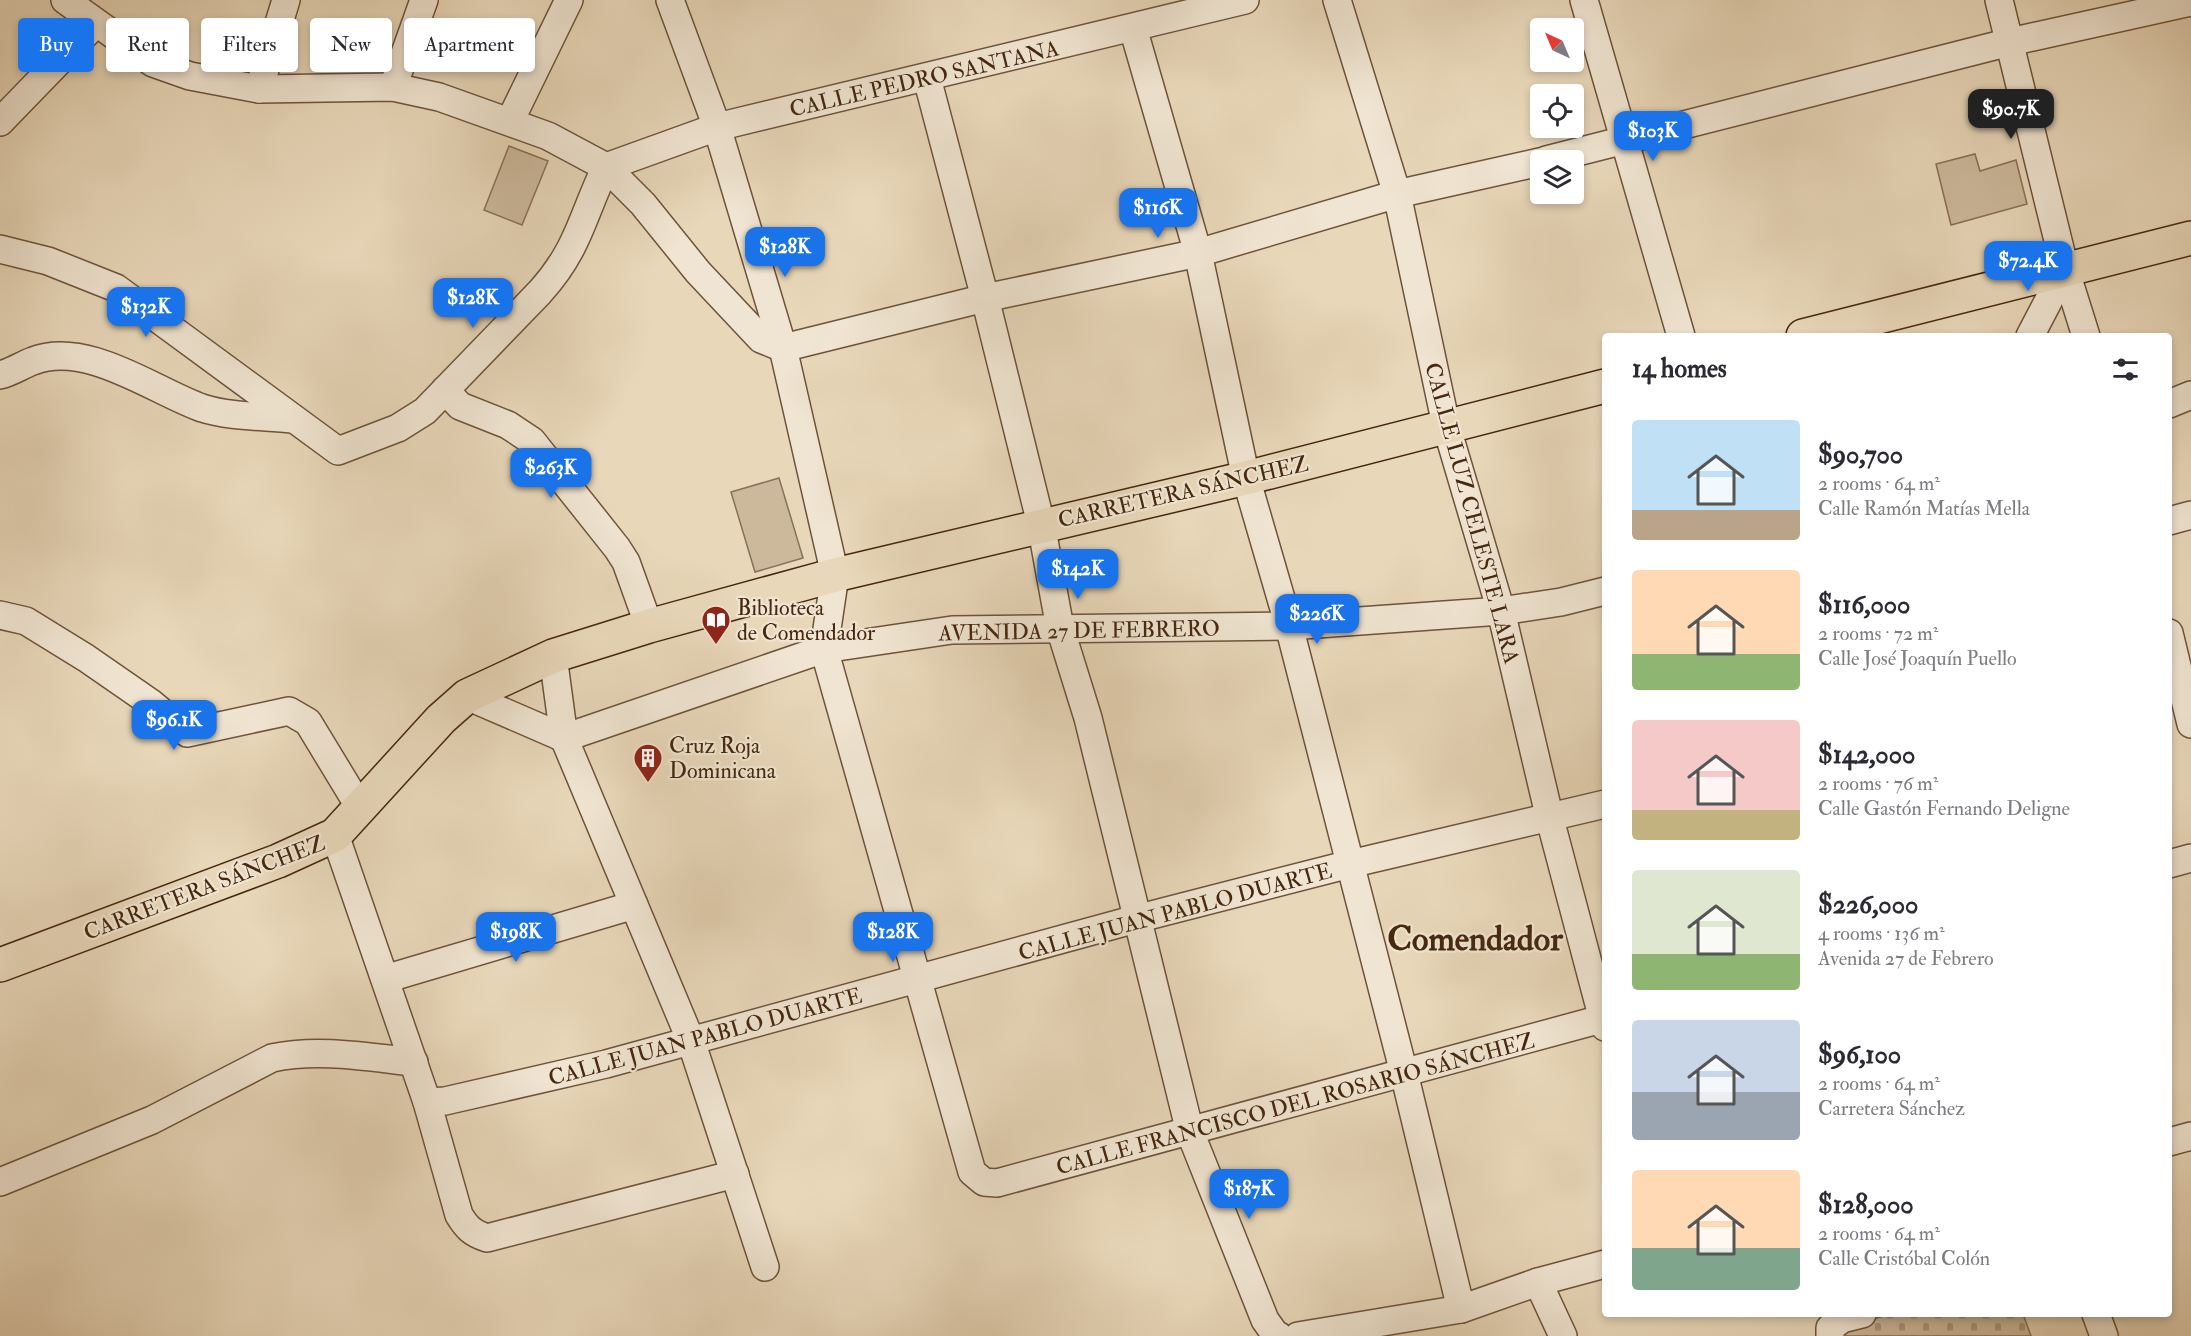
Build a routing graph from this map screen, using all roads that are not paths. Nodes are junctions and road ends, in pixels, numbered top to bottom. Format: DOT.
graph roads {
  1 [pos="65,0"];
  2 [pos="286,0"];
  3 [pos="424,0"];
  4 [pos="569,0"];
  5 [pos="670,0"];
  6 [pos="1245,0"];
  7 [pos="1337,0"];
  8 [pos="1584,0"];
  9 [pos="1999,0"];
  10 [pos="2191,2"];
  11 [pos="95,24"];
  12 [pos="1133,28"];
  13 [pos="2010,42"];
  14 [pos="927,78"];
  15 [pos="393,87"];
  16 [pos="259,89"];
  17 [pos="510,121"];
  18 [pos="0,122"];
  19 [pos="717,128"];
  20 [pos="1623,143"];
  21 [pos="1584,152"];
  22 [pos="1530,164"];
  23 [pos="606,167"];
  24 [pos="1397,194"];
  25 [pos="2191,237"];
  26 [pos="0,249"];
  27 [pos="1198,253"];
  28 [pos="2065,269"];
  29 [pos="986,298"];
  30 [pos="1680,333"];
  31 [pos="1815,333"];
  32 [pos="2032,333"];
  33 [pos="2085,333"];
  34 [pos="783,348"];
  35 [pos="0,375"];
  36 [pos="1602,387"];
  37 [pos="445,390"];
  38 [pos="2191,395"];
  39 [pos="2172,403"];
  40 [pos="294,419"];
  41 [pos="1446,425"];
  42 [pos="1246,478"];
  43 [pos="2191,515"];
  44 [pos="2172,520"];
  45 [pos="1041,524"];
  46 [pos="835,575"];
  47 [pos="1602,592"];
  48 [pos="1501,611"];
  49 [pos="0,615"];
  50 [pos="650,626"];
  51 [pos="1289,626"];
  52 [pos="1060,628"];
  53 [pos="2175,648"];
  54 [pos="824,649"];
  55 [pos="553,656"];
  56 [pos="467,696"];
  57 [pos="2191,724"];
  58 [pos="564,738"];
  59 [pos="1602,805"];
  60 [pos="359,806"];
  61 [pos="1550,819"];
  62 [pos="335,835"];
  63 [pos="2191,858"];
  64 [pos="2172,863"];
  65 [pos="1350,864"];
  66 [pos="634,904"];
  67 [pos="1136,919"];
  68 [pos="0,965"];
  69 [pos="385,979"];
  70 [pos="917,980"];
  71 [pos="1602,1014"];
  72 [pos="1602,1022"];
  73 [pos="692,1041"];
  74 [pos="414,1062"];
  75 [pos="1404,1073"];
  76 [pos="427,1102"];
  77 [pos="1190,1132"];
  78 [pos="2191,1136"];
  79 [pos="2172,1141"];
  80 [pos="735,1174"];
  81 [pos="0,1182"];
  82 [pos="1602,1265"];
  83 [pos="765,1267"];
  84 [pos="1538,1282"];
  85 [pos="1461,1309"];
  86 [pos="1850,1317"];
  87 [pos="2097,1317"];
  88 [pos="1281,1336"];
  89 [pos="1563,1336"];
  90 [pos="1830,1336"];
  91 [pos="2104,1336"];
  1 -- 11 [label="street"];
  2 -- 16 [label="street"];
  3 -- 15 [label="street"];
  4 -- 17 [label="street"];
  5 -- 19 [label="street"];
  6 -- 12 [label="street, CALLE PEDRO SANTANA"];
  7 -- 24 [label="street, CALLE LUZ CELESTE LARA"];
  8 -- 20 [label="street"];
  9 -- 13 [label="street"];
  10 -- 13 [label="street"];
  11 -- 16 [label="street"];
  11 -- 18 [label="street"];
  12 -- 14 [label="street, CALLE PEDRO SANTANA"];
  12 -- 27 [label="street"];
  13 -- 20 [label="street"];
  13 -- 28 [label="street"];
  14 -- 19 [label="street, CALLE PEDRO SANTANA"];
  14 -- 29 [label="street"];
  15 -- 16 [label="street"];
  15 -- 17 [label="street"];
  17 -- 23 [label="street"];
  19 -- 23 [label="street, CALLE PEDRO SANTANA"];
  19 -- 34 [label="street"];
  20 -- 21 [label="street"];
  20 -- 30 [label="street"];
  22 -- 24 [label="street"];
  23 -- 34 [label="street"];
  23 -- 37 [label="street"];
  24 -- 27 [label="street"];
  24 -- 41 [label="street, CALLE LUZ CELESTE LARA"];
  25 -- 28 [label="main road"];
  26 -- 40 [label="street"];
  27 -- 29 [label="street"];
  27 -- 42 [label="street"];
  28 -- 31 [label="main road"];
  28 -- 32 [label="street"];
  28 -- 33 [label="street"];
  29 -- 34 [label="street"];
  29 -- 45 [label="street"];
  34 -- 46 [label="street"];
  35 -- 40 [label="street"];
  36 -- 41 [label="main road, CARRETERA SÁNCHEZ"];
  37 -- 40 [label="street"];
  37 -- 50 [label="street"];
  38 -- 39 [label="street"];
  41 -- 42 [label="main road, CARRETERA SÁNCHEZ"];
  41 -- 48 [label="street, CALLE LUZ CELESTE LARA"];
  42 -- 45 [label="main road, CARRETERA SÁNCHEZ"];
  42 -- 51 [label="street"];
  43 -- 44 [label="street"];
  45 -- 46 [label="main road, CARRETERA SÁNCHEZ"];
  45 -- 52 [label="street"];
  46 -- 50 [label="main road, CARRETERA SÁNCHEZ"];
  46 -- 54 [label="street"];
  47 -- 48 [label="street, AVENIDA 27 DE FEBRERO"];
  48 -- 51 [label="street, AVENIDA 27 DE FEBRERO"];
  48 -- 61 [label="street, CALLE LUZ CELESTE LARA"];
  49 -- 60 [label="street"];
  50 -- 55 [label="main road, CARRETERA SÁNCHEZ"];
  51 -- 52 [label="street, AVENIDA 27 DE FEBRERO"];
  51 -- 65 [label="street"];
  52 -- 54 [label="street, AVENIDA 27 DE FEBRERO"];
  52 -- 67 [label="street"];
  53 -- 57 [label="street"];
  54 -- 58 [label="street, AVENIDA 27 DE FEBRERO"];
  54 -- 70 [label="street"];
  55 -- 56 [label="main road, CARRETERA SÁNCHEZ"];
  55 -- 58 [label="street"];
  56 -- 58 [label="street"];
  56 -- 60 [label="main road, CARRETERA SÁNCHEZ"];
  58 -- 66 [label="street"];
  59 -- 61 [label="street, CALLE JUAN PABLO DUARTE"];
  60 -- 62 [label="main road, CARRETERA SÁNCHEZ"];
  61 -- 65 [label="street, CALLE JUAN PABLO DUARTE"];
  61 -- 71 [label="street, CALLE LUZ CELESTE LARA"];
  62 -- 68 [label="main road, CARRETERA SÁNCHEZ"];
  62 -- 69 [label="street"];
  63 -- 64 [label="street"];
  65 -- 67 [label="street, CALLE JUAN PABLO DUARTE"];
  65 -- 75 [label="street"];
  66 -- 69 [label="street"];
  66 -- 73 [label="street"];
  67 -- 70 [label="street, CALLE JUAN PABLO DUARTE"];
  67 -- 77 [label="street"];
  69 -- 74 [label="street"];
  70 -- 73 [label="street, CALLE JUAN PABLO DUARTE"];
  70 -- 77 [label="street, CALLE FRANCISCO DEL ROSARIO SÁNCHEZ"];
  72 -- 75 [label="street, CALLE FRANCISCO DEL ROSARIO SÁNCHEZ"];
  73 -- 76 [label="street, CALLE JUAN PABLO DUARTE"];
  73 -- 80 [label="street"];
  74 -- 76 [label="street"];
  74 -- 81 [label="street"];
  75 -- 77 [label="street, CALLE FRANCISCO DEL ROSARIO SÁNCHEZ"];
  75 -- 85 [label="street"];
  76 -- 80 [label="street"];
  77 -- 88 [label="street"];
  78 -- 79 [label="street"];
  80 -- 83 [label="street"];
  82 -- 84 [label="street"];
  84 -- 85 [label="street"];
  84 -- 89 [label="street"];
  85 -- 88 [label="street"];
  86 -- 90 [label="street"];
  87 -- 91 [label="street"];
}
